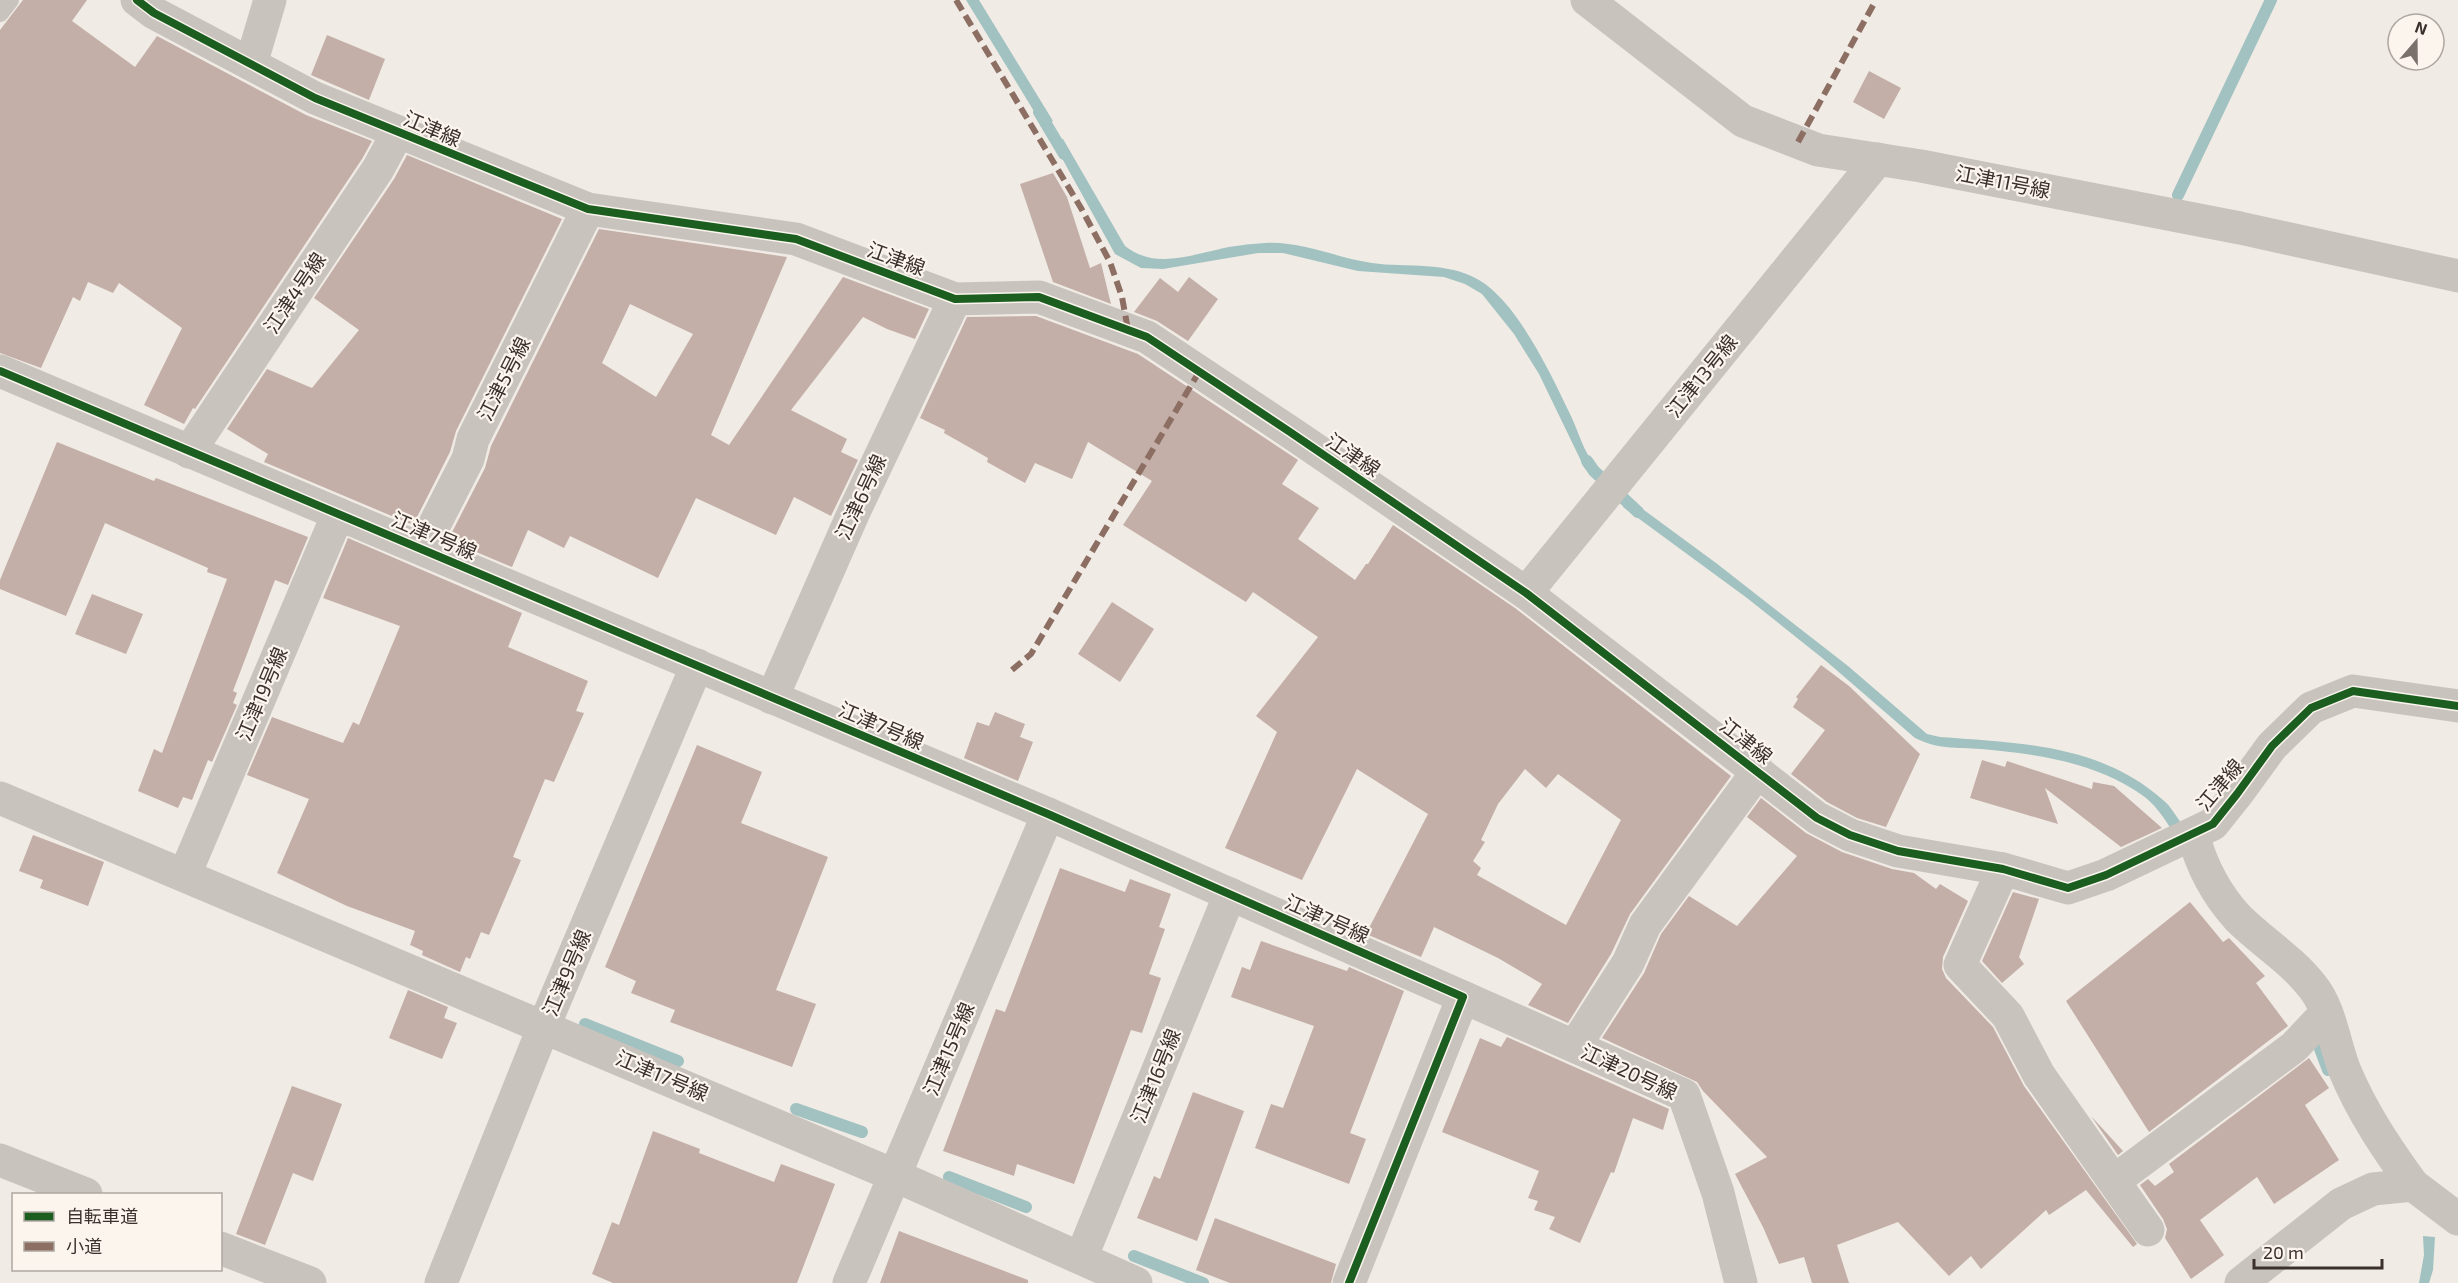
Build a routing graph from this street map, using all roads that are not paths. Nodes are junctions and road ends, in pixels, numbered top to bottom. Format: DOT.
graph roads {
  1 [pos="10,0"];
  2 [pos="137,0"];
  3 [pos="270,0"];
  4 [pos="1587,0"];
  5 [pos="0,13"];
  6 [pos="251,64"];
  7 [pos="398,132"];
  8 [pos="1878,159"];
  9 [pos="588,209"];
  10 [pos="2458,276"];
  11 [pos="955,299"];
  12 [pos="0,371"];
  13 [pos="189,452"];
  14 [pos="338,514"];
  15 [pos="422,549"];
  16 [pos="1526,593"];
  17 [pos="697,665"];
  18 [pos="772,698"];
  19 [pos="2458,706"];
  20 [pos="1758,771"];
  21 [pos="0,798"];
  22 [pos="1048,814"];
  23 [pos="2193,834"];
  24 [pos="2003,869"];
  25 [pos="185,874"];
  26 [pos="1230,894"];
  27 [pos="1463,997"];
  28 [pos="2326,1013"];
  29 [pos="544,1026"];
  30 [pos="1575,1046"];
  31 [pos="0,1160"];
  32 [pos="896,1176"];
  33 [pos="2114,1181"];
  34 [pos="2413,1185"];
  35 [pos="83,1193"];
  36 [pos="2458,1219"];
  37 [pos="2148,1230"];
  38 [pos="222,1249"];
  39 [pos="1081,1258"];
  40 [pos="310,1283"];
  41 [pos="441,1283"];
  42 [pos="849,1283"];
  43 [pos="1136,1283"];
  44 [pos="1349,1283"];
  45 [pos="1741,1283"];
  46 [pos="2241,1283"];
  1 -- 5 [label="lane"];
  2 -- 6 [label="street, 江津線"];
  3 -- 6 [label="street"];
  4 -- 8 [label="street, 江津11号線"];
  6 -- 7 [label="street, 江津線"];
  7 -- 9 [label="street, 江津線"];
  7 -- 13 [label="street, 江津4号線"];
  8 -- 10 [label="street, 江津11号線"];
  8 -- 16 [label="street, 江津13号線"];
  9 -- 11 [label="street, 江津線"];
  9 -- 15 [label="street, 江津5号線"];
  11 -- 16 [label="street, 江津線"];
  11 -- 18 [label="street, 江津6号線"];
  12 -- 13 [label="street, 江津7号線"];
  13 -- 14 [label="street, 江津7号線"];
  14 -- 15 [label="street, 江津7号線"];
  14 -- 25 [label="street, 江津19号線"];
  15 -- 17 [label="street, 江津7号線"];
  16 -- 20 [label="street, 江津線"];
  17 -- 18 [label="street, 江津7号線"];
  17 -- 29 [label="street, 江津9号線"];
  18 -- 22 [label="street, 江津7号線"];
  19 -- 23 [label="street, 江津線"];
  20 -- 24 [label="street, 江津線"];
  20 -- 30 [label="street"];
  21 -- 25 [label="street, 江津17号線"];
  22 -- 26 [label="street, 江津7号線"];
  22 -- 32 [label="street, 江津15号線"];
  23 -- 24 [label="street, 江津線"];
  23 -- 28 [label="street"];
  24 -- 33 [label="street"];
  25 -- 29 [label="street, 江津17号線"];
  26 -- 27 [label="street, 江津7号線"];
  26 -- 39 [label="street, 江津16号線"];
  27 -- 30 [label="street, 江津20号線"];
  27 -- 44 [label="street"];
  28 -- 33 [label="street"];
  28 -- 34 [label="street"];
  29 -- 32 [label="street, 江津17号線"];
  29 -- 41 [label="street, 江津9号線"];
  30 -- 45 [label="street, 江津20号線"];
  31 -- 35 [label="street"];
  32 -- 39 [label="street, 江津17号線"];
  32 -- 42 [label="street, 江津15号線"];
  33 -- 37 [label="street"];
  34 -- 36 [label="street"];
  34 -- 46 [label="street"];
  38 -- 40 [label="street"];
  39 -- 43 [label="street, 江津17号線"];
}
